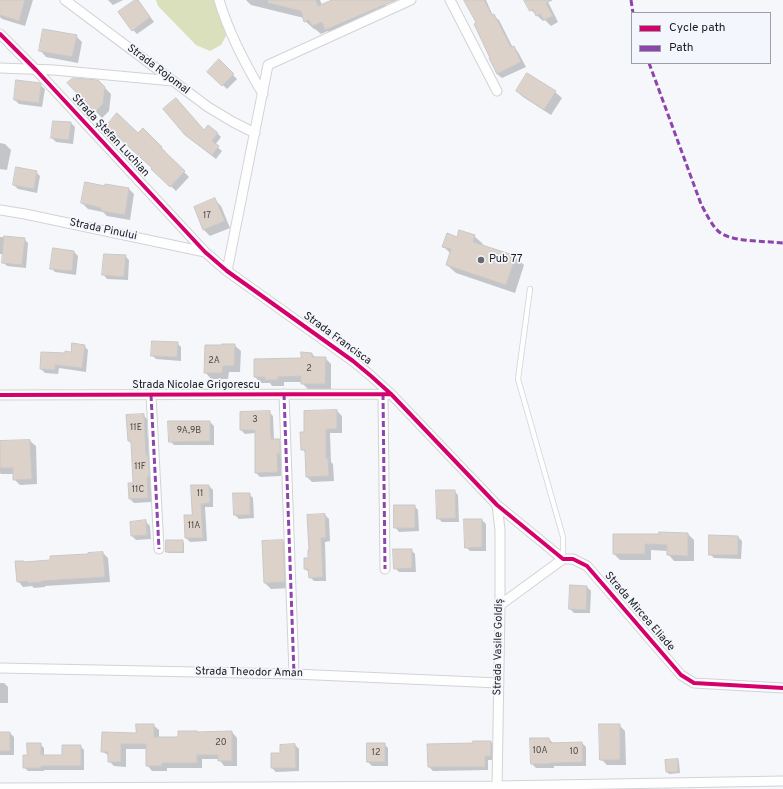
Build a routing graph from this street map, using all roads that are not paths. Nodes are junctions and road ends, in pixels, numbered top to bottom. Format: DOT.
graph roads {
  1 [pos="65,0"];
  2 [pos="219,0"];
  3 [pos="411,0"];
  4 [pos="450,0"];
  5 [pos="0,34"];
  6 [pos="0,68"];
  7 [pos="36,70"];
  8 [pos="173,81"];
  9 [pos="497,91"];
  10 [pos="263,94"];
  11 [pos="255,133"];
  12 [pos="0,210"];
  13 [pos="205,252"];
  14 [pos="227,271"];
  15 [pos="530,289"];
  16 [pos="284,394"];
  17 [pos="387,394"];
  18 [pos="0,395"];
  19 [pos="151,395"];
  20 [pos="497,505"];
  21 [pos="159,549"];
  22 [pos="563,559"];
  23 [pos="385,569"];
  24 [pos="500,605"];
  25 [pos="0,668"];
  26 [pos="294,674"];
  27 [pos="499,684"];
  28 [pos="783,688"];
  29 [pos="783,781"];
  30 [pos="497,787"];
  31 [pos="0,788"];
  1 -- 8 [label="street, Strada Rojomal"];
  2 -- 10 [label="street"];
  3 -- 10 [label="street"];
  4 -- 9 [label="street"];
  5 -- 7 [label="street, Strada Ștefan Luchian"];
  6 -- 7 [label="street"];
  7 -- 8 [label="street"];
  7 -- 13 [label="street, Strada Ștefan Luchian"];
  8 -- 11 [label="street, Strada Rojomal"];
  10 -- 11 [label="street"];
  11 -- 14 [label="street"];
  12 -- 13 [label="street, Strada Pinului"];
  13 -- 14 [label="street, Strada Francisca"];
  14 -- 17 [label="street, Strada Francisca"];
  15 -- 22 [label="lane"];
  16 -- 17 [label="street, Strada Nicolae Grigorescu"];
  16 -- 19 [label="street, Strada Nicolae Grigorescu"];
  16 -- 26 [label="street"];
  17 -- 20 [label="street, Strada Francisca"];
  17 -- 23 [label="street"];
  18 -- 19 [label="street, Strada Nicolae Grigorescu"];
  19 -- 21 [label="street"];
  20 -- 22 [label="street, Strada Mircea Eliade"];
  20 -- 24 [label="street, Strada Vasile Goldiș"];
  22 -- 24 [label="street"];
  22 -- 28 [label="street, Strada Mircea Eliade"];
  24 -- 27 [label="street, Strada Vasile Goldiș"];
  25 -- 26 [label="street, Strada Theodor Aman"];
  26 -- 27 [label="street, Strada Theodor Aman"];
  27 -- 30 [label="street, Strada Vasile Goldiș"];
  29 -- 30 [label="street"];
  30 -- 31 [label="street"];
}
